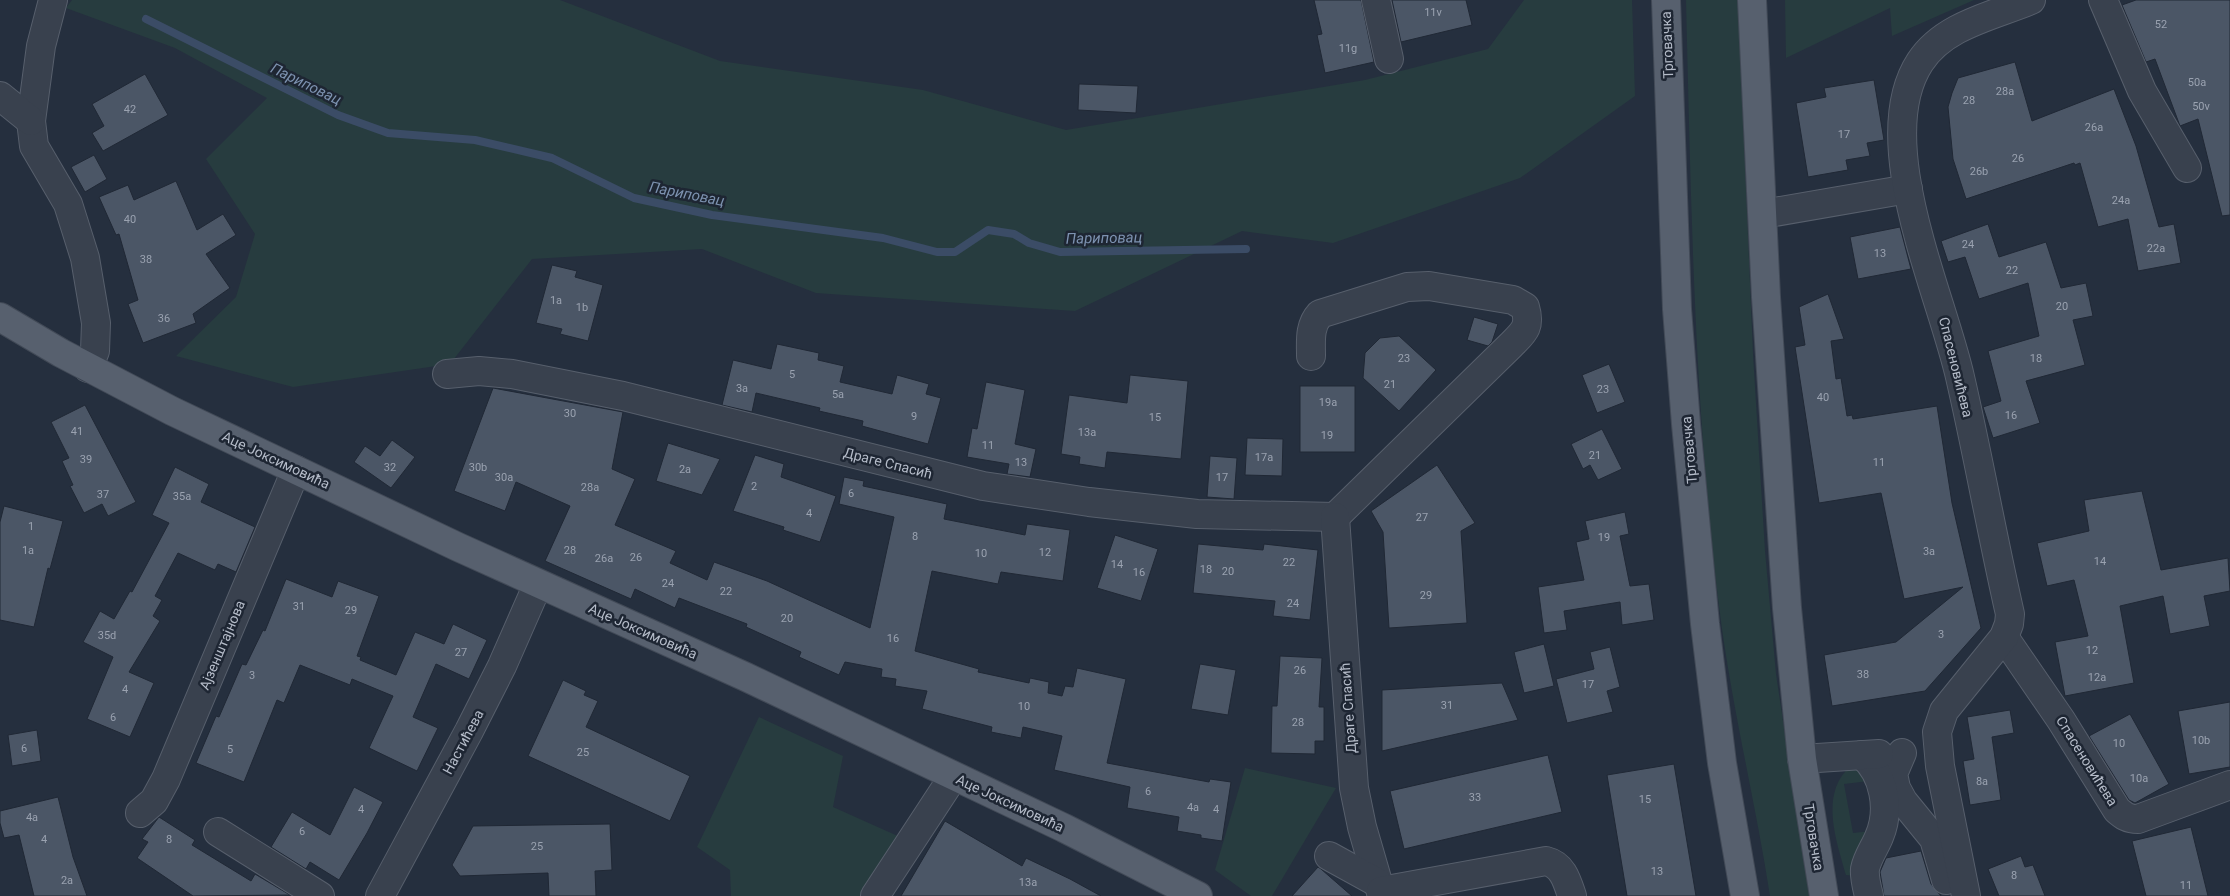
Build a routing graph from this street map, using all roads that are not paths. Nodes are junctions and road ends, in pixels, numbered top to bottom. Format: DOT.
graph roads {
  1 [pos="53,0"];
  2 [pos="1376,0"];
  3 [pos="1666,0"];
  4 [pos="1752,0"];
  5 [pos="2031,0"];
  6 [pos="2103,0"];
  7 [pos="1389,59"];
  8 [pos="0,96"];
  9 [pos="31,121"];
  10 [pos="2187,168"];
  11 [pos="1908,189"];
  12 [pos="1763,214"];
  13 [pos="2,323"];
  14 [pos="1311,356"];
  15 [pos="88,368"];
  16 [pos="447,374"];
  17 [pos="296,470"];
  18 [pos="1335,517"];
  19 [pos="538,584"];
  20 [pos="2004,636"];
  21 [pos="1938,751"];
  22 [pos="1902,753"];
  23 [pos="1862,755"];
  24 [pos="1802,759"];
  25 [pos="953,777"];
  26 [pos="2230,785"];
  27 [pos="140,813"];
  28 [pos="218,832"];
  29 [pos="1329,856"];
  30 [pos="1380,890"];
  31 [pos="320,896"];
  32 [pos="380,896"];
  33 [pos="875,896"];
  34 [pos="1198,896"];
  35 [pos="1572,896"];
  36 [pos="1745,896"];
  37 [pos="1824,896"];
  38 [pos="1869,896"];
  39 [pos="1949,896"];
  40 [pos="1966,896"];
  1 -- 9 [label="street"];
  2 -- 7 [label="street"];
  3 -- 36 [label="main road, Трговачка"];
  4 -- 12 [label="main road, Трговачка"];
  5 -- 11 [label="street, Спасеновићева"];
  6 -- 10 [label="street"];
  8 -- 9 [label="street"];
  9 -- 15 [label="street"];
  11 -- 12 [label="street"];
  11 -- 20 [label="street, Спасеновићева"];
  12 -- 24 [label="main road, Трговачка"];
  13 -- 15 [label="main road, Аце Јоксимовића"];
  14 -- 18 [label="street"];
  15 -- 17 [label="main road, Аце Јоксимовића"];
  16 -- 18 [label="street, Драге Спасић"];
  17 -- 19 [label="main road, Аце Јоксимовића"];
  17 -- 27 [label="street, Ајзенштајнова"];
  18 -- 30 [label="street, Драге Спасић"];
  19 -- 25 [label="main road, Аце Јоксимовића"];
  19 -- 32 [label="street, Настићева"];
  20 -- 21 [label="street, Спасеновићева"];
  20 -- 26 [label="street, Спасеновићева"];
  21 -- 22 [label="street"];
  21 -- 40 [label="street, Спасеновићева"];
  22 -- 23 [label="street"];
  22 -- 39 [label="street"];
  23 -- 24 [label="street"];
  23 -- 38 [label="street"];
  24 -- 37 [label="main road, Трговачка"];
  25 -- 33 [label="street"];
  25 -- 34 [label="main road, Аце Јоксимовића"];
  28 -- 31 [label="street"];
  29 -- 30 [label="street"];
  30 -- 35 [label="street"];
}
